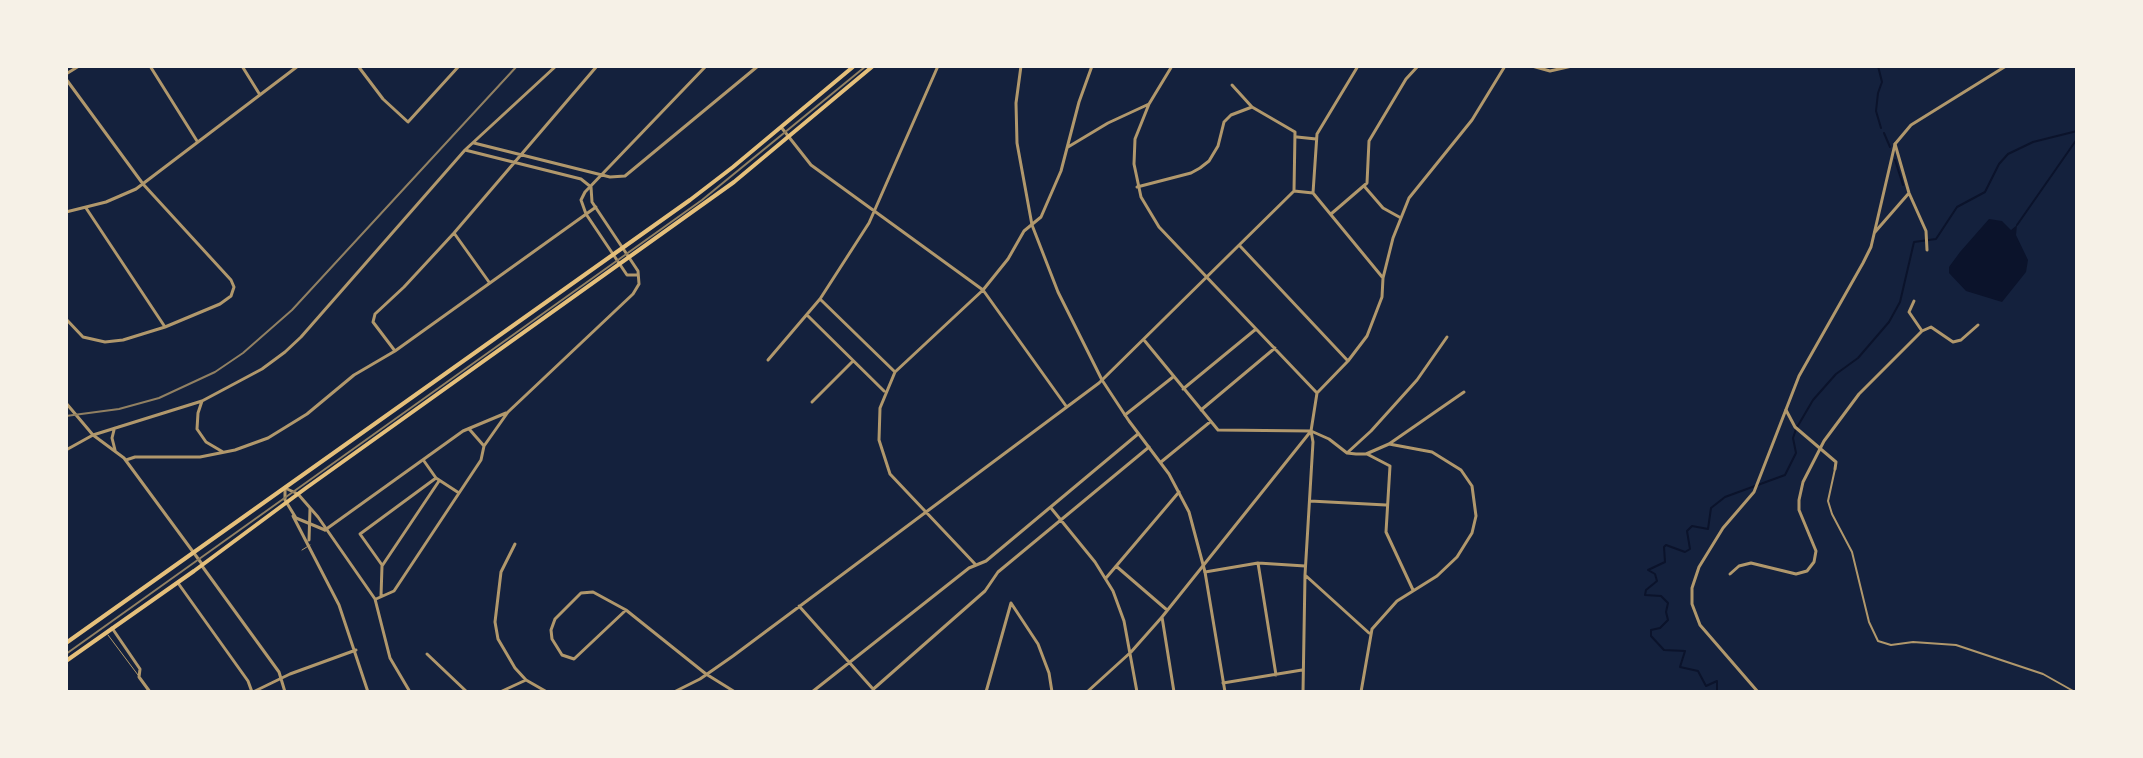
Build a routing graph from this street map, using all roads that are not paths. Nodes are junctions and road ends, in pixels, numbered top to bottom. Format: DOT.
graph roads {
  1 [pos="79,66"];
  2 [pos="150,66"];
  3 [pos="242,66"];
  4 [pos="298,66"];
  5 [pos="358,66"];
  6 [pos="459,66"];
  7 [pos="556,66"];
  8 [pos="597,66"];
  9 [pos="706,66"];
  10 [pos="854,66"];
  11 [pos="873,66"];
  12 [pos="938,66"];
  13 [pos="1021,66"];
  14 [pos="1092,66"];
  15 [pos="1172,66"];
  16 [pos="1358,66"];
  17 [pos="1418,66"];
  18 [pos="1505,66"];
  19 [pos="1532,66"];
  20 [pos="1572,66"];
  21 [pos="2006,66"];
  22 [pos="756,67"];
  23 [pos="66,77"];
  24 [pos="1232,85"];
  25 [pos="260,95"];
  26 [pos="1149,104"];
  27 [pos="1252,107"];
  28 [pos="781,127"];
  29 [pos="788,137"];
  30 [pos="1297,137"];
  31 [pos="1316,139"];
  32 [pos="197,142"];
  33 [pos="472,143"];
  34 [pos="1895,144"];
  35 [pos="1068,148"];
  36 [pos="465,150"];
  37 [pos="520,154"];
  38 [pos="513,161"];
  39 [pos="602,175"];
  40 [pos="143,184"];
  41 [pos="1364,186"];
  42 [pos="591,187"];
  43 [pos="1137,187"];
  44 [pos="1294,191"];
  45 [pos="1313,193"];
  46 [pos="1909,193"];
  47 [pos="596,207"];
  48 [pos="86,208"];
  49 [pos="876,210"];
  50 [pos="66,212"];
  51 [pos="586,214"];
  52 [pos="1331,214"];
  53 [pos="1401,218"];
  54 [pos="1032,225"];
  55 [pos="454,233"];
  56 [pos="1874,233"];
  57 [pos="1240,246"];
  58 [pos="624,247"];
  59 [pos="1927,248"];
  60 [pos="614,254"];
  61 [pos="630,256"];
  62 [pos="620,263"];
  63 [pos="637,275"];
  64 [pos="1208,277"];
  65 [pos="1383,278"];
  66 [pos="490,283"];
  67 [pos="983,290"];
  68 [pos="820,299"];
  69 [pos="1914,301"];
  70 [pos="807,315"];
  71 [pos="66,319"];
  72 [pos="1978,325"];
  73 [pos="165,327"];
  74 [pos="1256,329"];
  75 [pos="1922,331"];
  76 [pos="1447,337"];
  77 [pos="1144,340"];
  78 [pos="1275,348"];
  79 [pos="395,351"];
  80 [pos="768,360"];
  81 [pos="853,361"];
  82 [pos="1348,361"];
  83 [pos="895,372"];
  84 [pos="1173,377"];
  85 [pos="1102,380"];
  86 [pos="1183,389"];
  87 [pos="885,392"];
  88 [pos="1464,392"];
  89 [pos="1317,393"];
  90 [pos="202,401"];
  91 [pos="812,402"];
  92 [pos="66,403"];
  93 [pos="1067,407"];
  94 [pos="1201,410"];
  95 [pos="1786,410"];
  96 [pos="508,412"];
  97 [pos="1125,415"];
  98 [pos="1210,422"];
  99 [pos="115,428"];
  100 [pos="470,430"];
  101 [pos="1311,431"];
  102 [pos="1138,434"];
  103 [pos="93,435"];
  104 [pos="1389,444"];
  105 [pos="484,446"];
  106 [pos="1149,447"];
  107 [pos="1822,448"];
  108 [pos="66,450"];
  109 [pos="115,450"];
  110 [pos="1347,453"];
  111 [pos="1366,454"];
  112 [pos="225,455"];
  113 [pos="126,460"];
  114 [pos="423,460"];
  115 [pos="1161,462"];
  116 [pos="1835,469"];
  117 [pos="438,480"];
  118 [pos="285,488"];
  119 [pos="1179,491"];
  120 [pos="459,493"];
  121 [pos="298,494"];
  122 [pos="1310,501"];
  123 [pos="286,504"];
  124 [pos="1387,505"];
  125 [pos="1050,507"];
  126 [pos="310,509"];
  127 [pos="292,513"];
  128 [pos="925,513"];
  129 [pos="1062,520"];
  130 [pos="310,523"];
  131 [pos="325,530"];
  132 [pos="515,544"];
  133 [pos="310,545"];
  134 [pos="302,550"];
  135 [pos="193,553"];
  136 [pos="1258,563"];
  137 [pos="1203,564"];
  138 [pos="976,565"];
  139 [pos="202,566"];
  140 [pos="382,566"];
  141 [pos="1116,566"];
  142 [pos="1306,566"];
  143 [pos="1205,572"];
  144 [pos="1730,574"];
  145 [pos="1305,575"];
  146 [pos="1106,578"];
  147 [pos="178,583"];
  148 [pos="1413,590"];
  149 [pos="378,598"];
  150 [pos="799,606"];
  151 [pos="626,610"];
  152 [pos="1167,610"];
  153 [pos="1162,617"];
  154 [pos="112,628"];
  155 [pos="106,632"];
  156 [pos="1369,633"];
  157 [pos="66,643"];
  158 [pos="356,650"];
  159 [pos="1131,652"];
  160 [pos="427,654"];
  161 [pos="66,661"];
  162 [pos="850,662"];
  163 [pos="1302,670"];
  164 [pos="706,674"];
  165 [pos="1276,675"];
  166 [pos="139,677"];
  167 [pos="282,678"];
  168 [pos="526,680"];
  169 [pos="1223,683"];
  170 [pos="872,690"];
  171 [pos="150,692"];
  172 [pos="253,692"];
  173 [pos="285,692"];
  174 [pos="368,692"];
  175 [pos="410,692"];
  176 [pos="467,692"];
  177 [pos="500,692"];
  178 [pos="547,692"];
  179 [pos="674,692"];
  180 [pos="735,692"];
  181 [pos="812,692"];
  182 [pos="986,692"];
  183 [pos="1052,692"];
  184 [pos="1087,692"];
  185 [pos="1137,692"];
  186 [pos="1174,692"];
  187 [pos="1225,692"];
  188 [pos="1303,692"];
  189 [pos="1361,692"];
  190 [pos="1758,692"];
  191 [pos="2075,692"];
  1 -- 23 [label="street"];
  2 -- 32 [label="street"];
  3 -- 25 [label="street"];
  4 -- 25 [label="street"];
  5 -- 6 [label="street"];
  7 -- 33 [label="street"];
  8 -- 37 [label="street"];
  9 -- 39 [label="street"];
  10 -- 28 [label="main road"];
  11 -- 29 [label="main road"];
  12 -- 49 [label="street"];
  13 -- 54 [label="street"];
  14 -- 35 [label="street"];
  15 -- 26 [label="street"];
  16 -- 31 [label="street"];
  17 -- 41 [label="street"];
  18 -- 53 [label="street"];
  19 -- 20 [label="street"];
  21 -- 34 [label="street"];
  22 -- 39 [label="street"];
  23 -- 40 [label="street"];
  24 -- 27 [label="street"];
  25 -- 32 [label="street"];
  26 -- 35 [label="street"];
  26 -- 43 [label="street"];
  27 -- 30 [label="street"];
  27 -- 43 [label="street"];
  28 -- 29 [label="street"];
  28 -- 58 [label="main road"];
  29 -- 49 [label="street"];
  29 -- 61 [label="main road"];
  30 -- 31 [label="street"];
  30 -- 44 [label="street"];
  31 -- 45 [label="street"];
  32 -- 40 [label="street"];
  33 -- 36 [label="street"];
  33 -- 37 [label="street"];
  34 -- 46 [label="street"];
  34 -- 56 [label="street"];
  35 -- 54 [label="street"];
  36 -- 38 [label="street"];
  36 -- 90 [label="street"];
  37 -- 38 [label="street"];
  37 -- 39 [label="street"];
  38 -- 42 [label="street"];
  38 -- 55 [label="street"];
  39 -- 42 [label="street"];
  40 -- 48 [label="street"];
  40 -- 73 [label="street"];
  41 -- 52 [label="street"];
  41 -- 53 [label="street"];
  42 -- 47 [label="street"];
  42 -- 51 [label="street"];
  43 -- 64 [label="street"];
  44 -- 45 [label="street"];
  44 -- 57 [label="street"];
  45 -- 52 [label="street"];
  46 -- 56 [label="street"];
  46 -- 59 [label="street"];
  47 -- 51 [label="street"];
  47 -- 58 [label="street"];
  48 -- 50 [label="street"];
  48 -- 73 [label="street"];
  49 -- 67 [label="street"];
  49 -- 68 [label="street"];
  51 -- 60 [label="street"];
  51 -- 66 [label="street"];
  52 -- 65 [label="street"];
  53 -- 65 [label="street"];
  54 -- 67 [label="street"];
  54 -- 85 [label="street"];
  55 -- 66 [label="street"];
  55 -- 79 [label="street"];
  56 -- 95 [label="street"];
  57 -- 64 [label="street"];
  57 -- 82 [label="street"];
  58 -- 60 [label="main road"];
  58 -- 61 [label="street"];
  60 -- 62 [label="street"];
  60 -- 118 [label="main road"];
  61 -- 62 [label="main road"];
  61 -- 63 [label="street"];
  62 -- 63 [label="street"];
  62 -- 121 [label="main road"];
  63 -- 96 [label="street"];
  64 -- 74 [label="street"];
  64 -- 77 [label="street"];
  65 -- 82 [label="street"];
  66 -- 79 [label="street"];
  67 -- 83 [label="street"];
  67 -- 93 [label="street"];
  68 -- 70 [label="street"];
  68 -- 83 [label="street"];
  69 -- 75 [label="street"];
  70 -- 80 [label="street"];
  70 -- 81 [label="street"];
  71 -- 73 [label="street"];
  72 -- 75 [label="street"];
  74 -- 78 [label="street"];
  74 -- 86 [label="street"];
  75 -- 107 [label="street"];
  76 -- 110 [label="street"];
  77 -- 84 [label="street"];
  77 -- 85 [label="street"];
  78 -- 89 [label="street"];
  78 -- 94 [label="street"];
  79 -- 112 [label="street"];
  81 -- 87 [label="street"];
  81 -- 91 [label="street"];
  82 -- 89 [label="street"];
  83 -- 87 [label="street"];
  84 -- 86 [label="street"];
  84 -- 97 [label="street"];
  85 -- 93 [label="street"];
  85 -- 97 [label="street"];
  86 -- 94 [label="street"];
  87 -- 128 [label="street"];
  88 -- 104 [label="street"];
  89 -- 101 [label="street"];
  90 -- 99 [label="street"];
  90 -- 112 [label="street"];
  92 -- 103 [label="street"];
  93 -- 128 [label="street"];
  94 -- 98 [label="street"];
  95 -- 107 [label="street"];
  95 -- 190 [label="street"];
  96 -- 100 [label="street"];
  96 -- 105 [label="street"];
  97 -- 102 [label="street"];
  98 -- 101 [label="street"];
  98 -- 115 [label="street"];
  99 -- 103 [label="street"];
  99 -- 109 [label="street"];
  100 -- 105 [label="street"];
  100 -- 114 [label="street"];
  101 -- 110 [label="street"];
  101 -- 122 [label="street"];
  101 -- 137 [label="street"];
  102 -- 106 [label="street"];
  102 -- 125 [label="street"];
  103 -- 108 [label="street"];
  103 -- 109 [label="street"];
  104 -- 111 [label="street"];
  104 -- 148 [label="street"];
  105 -- 120 [label="street"];
  106 -- 115 [label="street"];
  106 -- 129 [label="street"];
  107 -- 116 [label="street"];
  107 -- 144 [label="street"];
  109 -- 113 [label="street"];
  110 -- 111 [label="street"];
  111 -- 124 [label="street"];
  112 -- 113 [label="street"];
  113 -- 135 [label="street"];
  114 -- 117 [label="street"];
  114 -- 131 [label="street"];
  115 -- 119 [label="street"];
  116 -- 191 [label="street"];
  117 -- 120 [label="street"];
  117 -- 140 [label="street"];
  117 -- 140 [label="street"];
  118 -- 121 [label="street"];
  118 -- 123 [label="street"];
  118 -- 135 [label="main road"];
  119 -- 137 [label="street"];
  119 -- 141 [label="street"];
  120 -- 149 [label="street"];
  121 -- 123 [label="main road"];
  121 -- 126 [label="street"];
  122 -- 124 [label="street"];
  122 -- 142 [label="street"];
  123 -- 127 [label="street"];
  123 -- 139 [label="main road"];
  124 -- 148 [label="street"];
  125 -- 129 [label="street"];
  125 -- 138 [label="street"];
  126 -- 130 [label="street"];
  126 -- 131 [label="street"];
  127 -- 130 [label="street"];
  127 -- 133 [label="street"];
  128 -- 138 [label="street"];
  128 -- 150 [label="street"];
  129 -- 146 [label="street"];
  129 -- 170 [label="street"];
  130 -- 131 [label="street"];
  130 -- 133 [label="street"];
  131 -- 149 [label="street"];
  132 -- 168 [label="street"];
  133 -- 134 [label="lane"];
  133 -- 158 [label="street"];
  135 -- 139 [label="street"];
  135 -- 157 [label="main road"];
  136 -- 142 [label="street"];
  136 -- 143 [label="street"];
  136 -- 165 [label="street"];
  137 -- 143 [label="street"];
  137 -- 152 [label="street"];
  138 -- 162 [label="street"];
  139 -- 147 [label="main road"];
  139 -- 167 [label="street"];
  140 -- 149 [label="street"];
  141 -- 146 [label="street"];
  141 -- 152 [label="street"];
  142 -- 145 [label="street"];
  143 -- 169 [label="street"];
  145 -- 156 [label="street"];
  145 -- 163 [label="street"];
  146 -- 159 [label="street"];
  147 -- 154 [label="main road"];
  147 -- 172 [label="street"];
  148 -- 156 [label="street"];
  149 -- 175 [label="street"];
  150 -- 162 [label="street"];
  150 -- 164 [label="street"];
  151 -- 151 [label="street"];
  151 -- 164 [label="street"];
  152 -- 153 [label="street"];
  153 -- 159 [label="street"];
  153 -- 186 [label="street"];
  154 -- 155 [label="main road"];
  154 -- 166 [label="street"];
  155 -- 161 [label="main road"];
  155 -- 166 [label="lane"];
  156 -- 189 [label="street"];
  158 -- 167 [label="street"];
  158 -- 174 [label="street"];
  159 -- 184 [label="street"];
  159 -- 185 [label="street"];
  160 -- 176 [label="street"];
  162 -- 170 [label="street"];
  162 -- 181 [label="street"];
  163 -- 165 [label="street"];
  163 -- 188 [label="street"];
  164 -- 179 [label="street"];
  164 -- 180 [label="street"];
  165 -- 169 [label="street"];
  166 -- 171 [label="street"];
  167 -- 172 [label="street"];
  167 -- 173 [label="street"];
  168 -- 177 [label="street"];
  168 -- 178 [label="street"];
  169 -- 187 [label="street"];
  182 -- 183 [label="street"];
}
